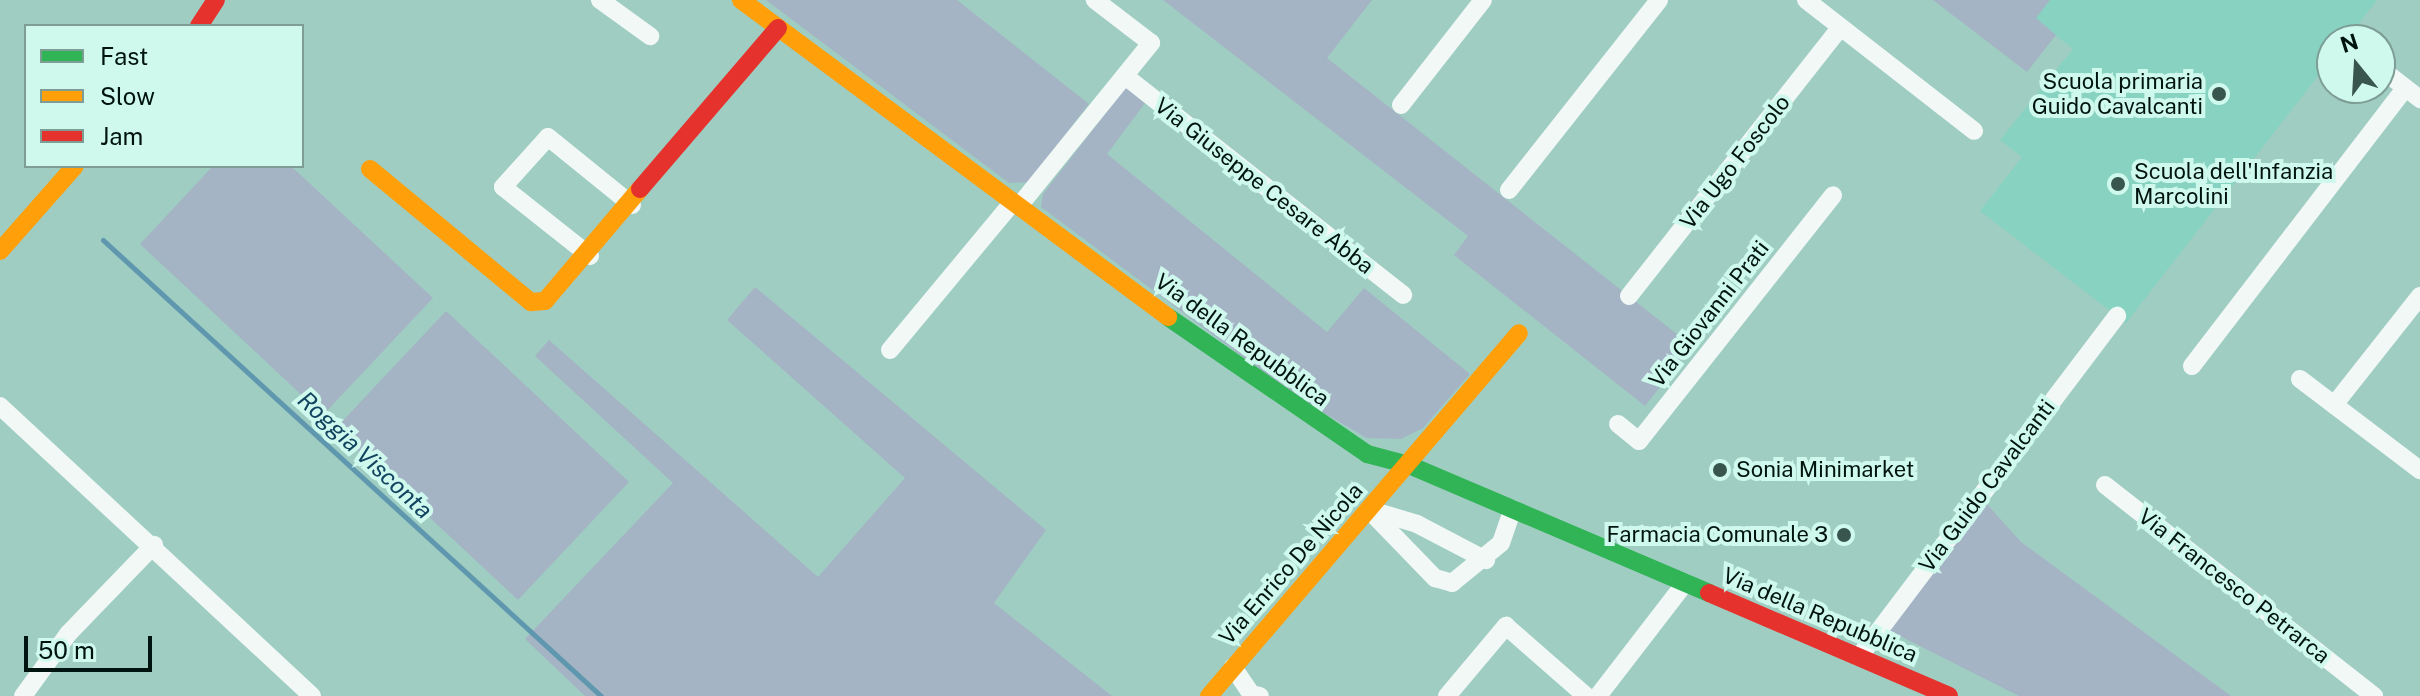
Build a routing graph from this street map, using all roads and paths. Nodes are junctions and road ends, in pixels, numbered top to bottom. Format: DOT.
graph roads {
  1 [pos="216,0"];
  2 [pos="600,0"];
  3 [pos="741,0"];
  4 [pos="1095,0"];
  5 [pos="1483,0"];
  6 [pos="1659,0"];
  7 [pos="1806,0"];
  8 [pos="200,24"];
  9 [pos="1841,27"];
  10 [pos="778,28"];
  11 [pos="650,36"];
  12 [pos="1125,76"];
  13 [pos="2396,81"];
  14 [pos="2413,94"];
  15 [pos="1401,105"];
  16 [pos="1974,131"];
  17 [pos="73,168"];
  18 [pos="370,169"];
  19 [pos="1509,190"];
  20 [pos="1833,195"];
  21 [pos="1016,204"];
  22 [pos="632,205"];
  23 [pos="0,251"];
  24 [pos="590,256"];
  25 [pos="1403,295"];
  26 [pos="1629,296"];
  27 [pos="2420,296"];
  28 [pos="2117,316"];
  29 [pos="1519,333"];
  30 [pos="890,350"];
  31 [pos="2192,366"];
  32 [pos="2300,379"];
  33 [pos="2334,405"];
  34 [pos="0,406"];
  35 [pos="1618,424"];
  36 [pos="1409,465"];
  37 [pos="2420,470"];
  38 [pos="2105,485"];
  39 [pos="1513,509"];
  40 [pos="1369,510"];
  41 [pos="154,545"];
  42 [pos="1486,560"];
  43 [pos="1685,583"];
  44 [pos="1859,657"];
  45 [pos="1233,667"];
  46 [pos="2365,694"];
  47 [pos="23,696"];
  48 [pos="312,696"];
  49 [pos="1209,696"];
  50 [pos="1260,696"];
  51 [pos="1447,696"];
  52 [pos="1586,696"];
  53 [pos="1598,696"];
  54 [pos="1949,696"];
  1 -- 8 [label="street"];
  2 -- 11 [label="street"];
  3 -- 10 [label="street, Via della Repubblica"];
  4 -- 12 [label="street"];
  5 -- 15 [label="street"];
  6 -- 19 [label="street"];
  7 -- 9 [label="street"];
  9 -- 16 [label="street"];
  9 -- 26 [label="street, Via Ugo Foscolo"];
  10 -- 21 [label="street, Via della Repubblica"];
  10 -- 22 [label="street"];
  12 -- 21 [label="street"];
  12 -- 25 [label="street, Via Giuseppe Cesare Abba"];
  13 -- 14 [label="street"];
  14 -- 31 [label="street"];
  17 -- 23 [label="street"];
  18 -- 24 [label="street"];
  20 -- 35 [label="street, Via Giovanni Prati"];
  21 -- 30 [label="street"];
  21 -- 36 [label="street, Via della Repubblica"];
  22 -- 24 [label="street"];
  22 -- 24 [label="street"];
  27 -- 33 [label="street"];
  28 -- 44 [label="street, Via Guido Cavalcanti"];
  29 -- 36 [label="street"];
  32 -- 33 [label="street"];
  33 -- 37 [label="street"];
  34 -- 41 [label="street"];
  36 -- 39 [label="street, Via della Repubblica"];
  36 -- 40 [label="street, Via Enrico De Nicola"];
  38 -- 46 [label="street, Via Francesco Petrarca"];
  39 -- 42 [label="street"];
  39 -- 43 [label="street, Via della Repubblica"];
  40 -- 42 [label="street"];
  40 -- 42 [label="street"];
  40 -- 45 [label="street, Via Enrico De Nicola"];
  41 -- 47 [label="street"];
  41 -- 48 [label="street"];
  43 -- 44 [label="street, Via della Repubblica"];
  43 -- 53 [label="street"];
  44 -- 54 [label="street, Via della Repubblica"];
  45 -- 49 [label="street, Via Enrico De Nicola"];
  45 -- 50 [label="street"];
  51 -- 52 [label="street"];
}
